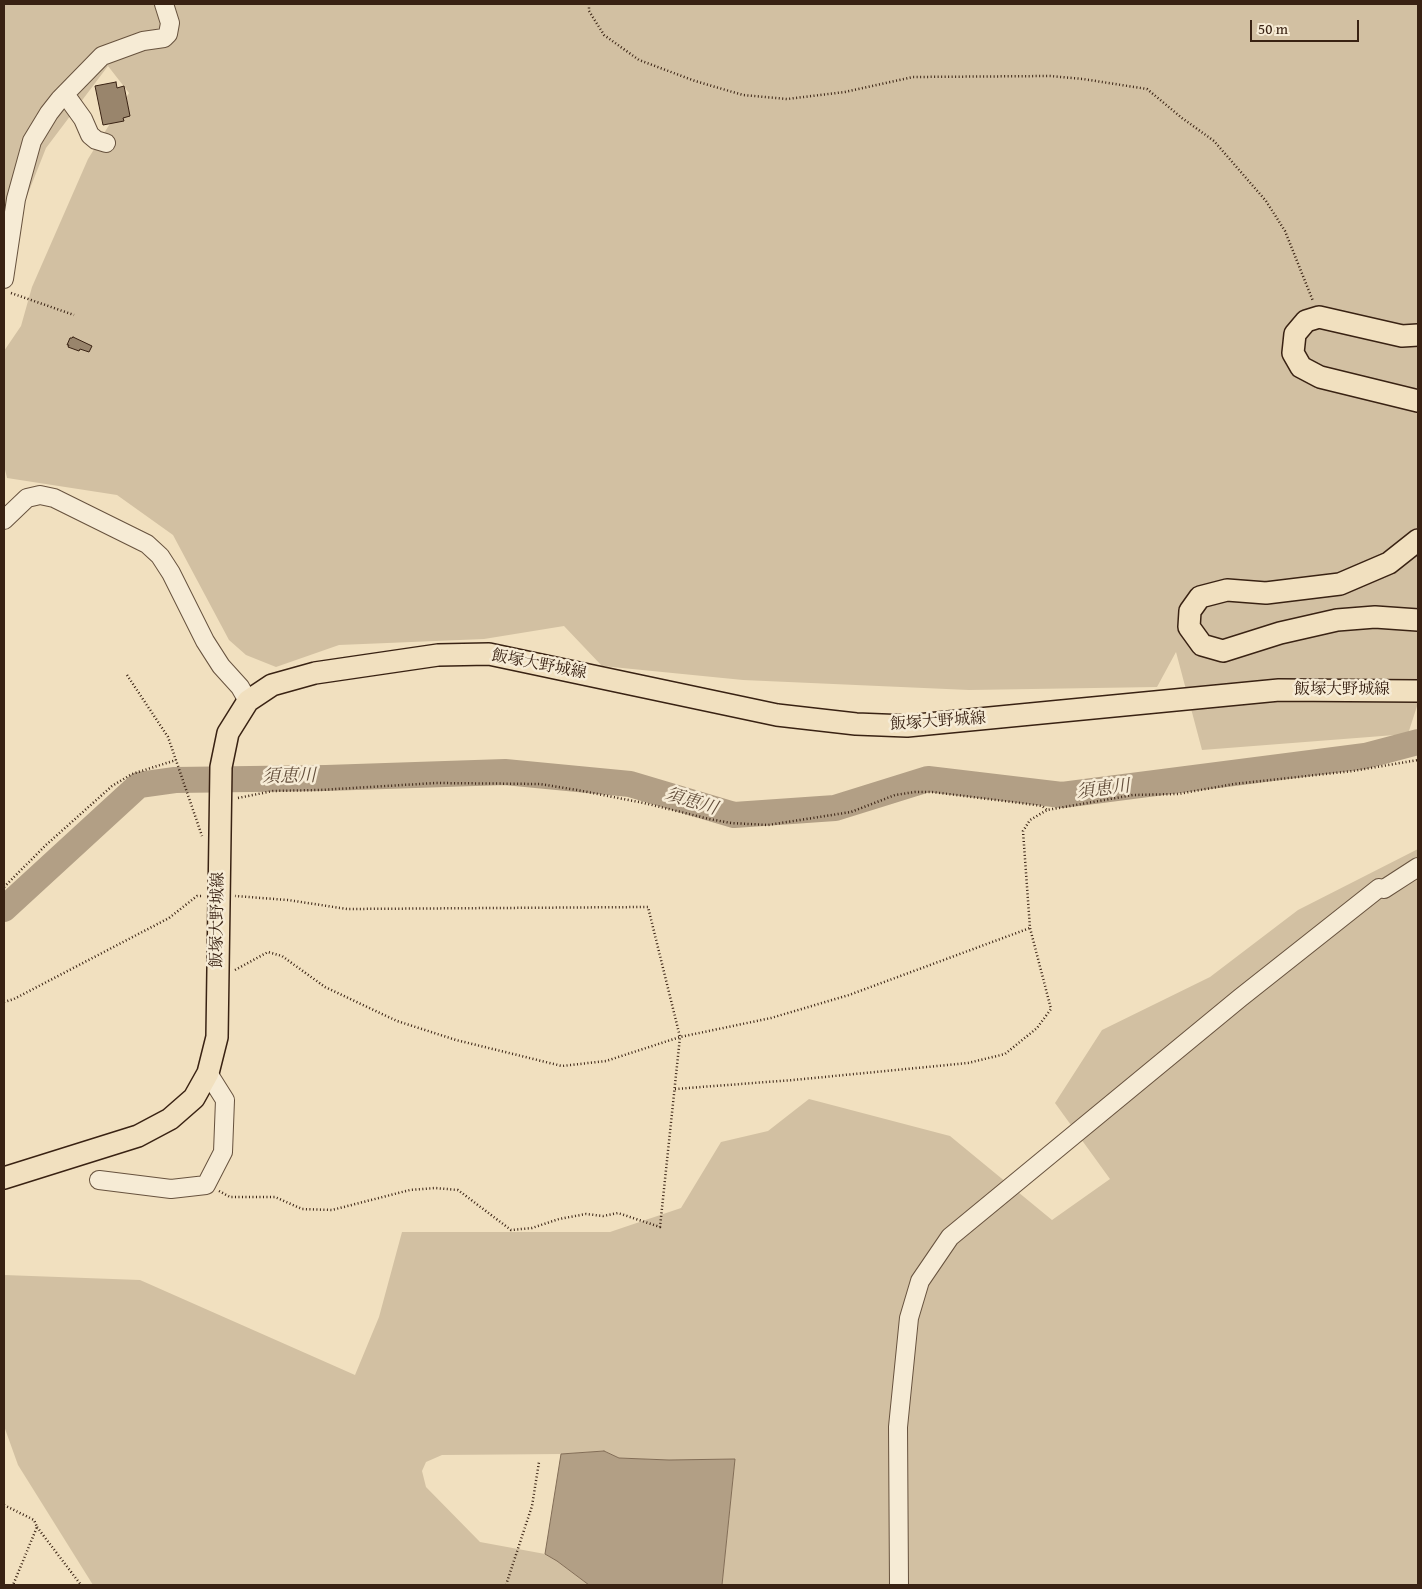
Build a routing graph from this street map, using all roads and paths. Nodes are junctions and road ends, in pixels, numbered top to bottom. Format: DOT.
graph roads {
  1 [pos="164,4"];
  2 [pos="589,4"];
  3 [pos="65,94"];
  4 [pos="106,143"];
  5 [pos="4,279"];
  6 [pos="4,290"];
  7 [pos="74,315"];
  8 [pos="1319,317"];
  9 [pos="1418,335"];
  10 [pos="1418,401"];
  11 [pos="4,520"];
  12 [pos="1418,540"];
  13 [pos="1418,620"];
  14 [pos="127,675"];
  15 [pos="1418,690"];
  16 [pos="248,701"];
  17 [pos="176,760"];
  18 [pos="1418,760"];
  19 [pos="220,796"];
  20 [pos="1047,810"];
  21 [pos="219,856"];
  22 [pos="1418,867"];
  23 [pos="4,887"];
  24 [pos="219,895"];
  25 [pos="1030,928"];
  26 [pos="218,980"];
  27 [pos="4,1002"];
  28 [pos="680,1037"];
  29 [pos="208,1073"];
  30 [pos="675,1089"];
  31 [pos="4,1178"];
  32 [pos="98,1180"];
  33 [pos="206,1185"];
  34 [pos="539,1462"];
  35 [pos="4,1505"];
  36 [pos="37,1527"];
  37 [pos="13,1585"];
  38 [pos="81,1585"];
  39 [pos="506,1585"];
  40 [pos="899,1585"];
  1 -- 3 [label="street"];
  2 -- 8 [label="path"];
  3 -- 4 [label="street"];
  3 -- 5 [label="street"];
  6 -- 7 [label="path"];
  8 -- 9 [label="main road"];
  8 -- 10 [label="main road"];
  11 -- 16 [label="street"];
  12 -- 13 [label="main road"];
  14 -- 17 [label="path"];
  15 -- 16 [label="main road, 飯塚大野城線"];
  16 -- 19 [label="main road, 飯塚大野城線"];
  17 -- 21 [label="path"];
  17 -- 23 [label="path"];
  18 -- 20 [label="path"];
  19 -- 20 [label="path"];
  19 -- 21 [label="main road, 飯塚大野城線"];
  20 -- 25 [label="path"];
  21 -- 24 [label="main road, 飯塚大野城線"];
  22 -- 40 [label="street"];
  24 -- 26 [label="main road, 飯塚大野城線"];
  24 -- 27 [label="path"];
  24 -- 28 [label="path"];
  25 -- 28 [label="path"];
  25 -- 30 [label="path"];
  26 -- 28 [label="path"];
  26 -- 29 [label="main road, 飯塚大野城線"];
  28 -- 30 [label="path"];
  29 -- 31 [label="main road, 飯塚大野城線"];
  29 -- 33 [label="street"];
  30 -- 33 [label="path"];
  32 -- 33 [label="street"];
  34 -- 39 [label="path"];
  35 -- 36 [label="path"];
  36 -- 37 [label="path"];
  36 -- 38 [label="path"];
}
